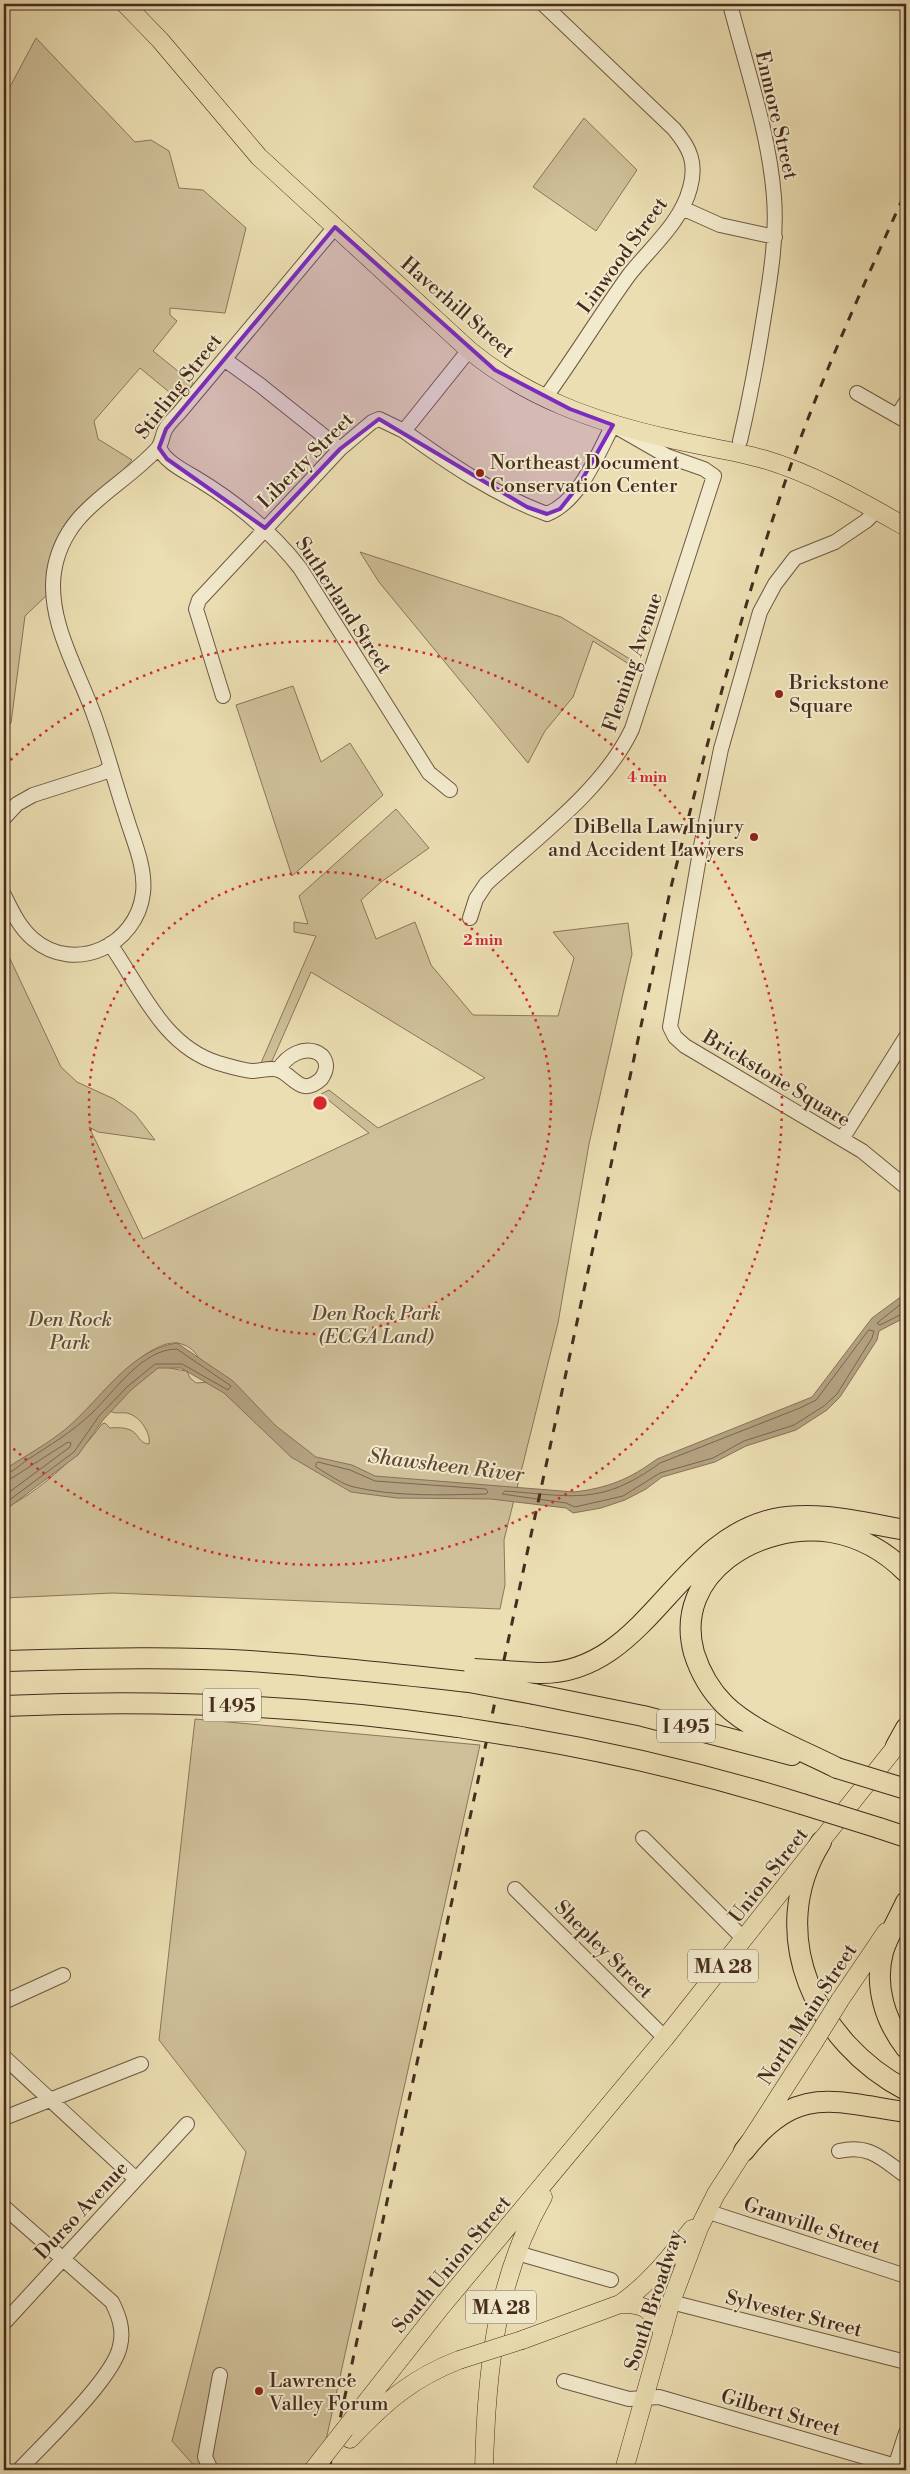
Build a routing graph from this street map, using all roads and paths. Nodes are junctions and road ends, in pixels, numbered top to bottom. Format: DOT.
graph roads {
  1 [pos="125,4"];
  2 [pos="543,4"];
  3 [pos="730,4"];
  4 [pos="682,208"];
  5 [pos="336,227"];
  6 [pos="775,236"];
  7 [pos="469,350"];
  8 [pos="224,359"];
  9 [pos="857,393"];
  10 [pos="544,398"];
  11 [pos="906,402"];
  12 [pos="902,418"];
  13 [pos="613,425"];
  14 [pos="404,431"];
  15 [pos="740,441"];
  16 [pos="159,446"];
  17 [pos="340,449"];
  18 [pos="877,510"];
  19 [pos="906,527"];
  20 [pos="265,528"];
  21 [pos="223,696"];
  22 [pos="110,768"];
  23 [pos="450,790"];
  24 [pos="4,818"];
  25 [pos="4,895"];
  26 [pos="470,918"];
  27 [pos="110,944"];
  28 [pos="906,1037"];
  29 [pos="278,1070"];
  30 [pos="842,1139"];
  31 [pos="906,1186"];
  32 [pos="906,1530"];
  33 [pos="906,1572"];
  34 [pos="4,1661"];
  35 [pos="472,1676"];
  36 [pos="4,1706"];
  37 [pos="906,1728"];
  38 [pos="901,1740"];
  39 [pos="837,1768"];
  40 [pos="906,1789"];
  41 [pos="906,1837"];
  42 [pos="643,1838"];
  43 [pos="820,1842"];
  44 [pos="515,1889"];
  45 [pos="906,1901"];
  46 [pos="744,1940"];
  47 [pos="63,1975"];
  48 [pos="4,2002"];
  49 [pos="665,2038"];
  50 [pos="906,2048"];
  51 [pos="4,2057"];
  52 [pos="141,2064"];
  53 [pos="624,2088"];
  54 [pos="906,2090"];
  55 [pos="50,2100"];
  56 [pos="906,2112"];
  57 [pos="4,2118"];
  58 [pos="187,2124"];
  59 [pos="744,2151"];
  60 [pos="839,2151"];
  61 [pos="567,2158"];
  62 [pos="906,2176"];
  63 [pos="136,2179"];
  64 [pos="4,2208"];
  65 [pos="706,2211"];
  66 [pos="517,2253"];
  67 [pos="63,2259"];
  68 [pos="906,2276"];
  69 [pos="611,2280"];
  70 [pos="671,2302"];
  71 [pos="620,2304"];
  72 [pos="4,2323"];
  73 [pos="663,2332"];
  74 [pos="906,2362"];
  75 [pos="220,2374"];
  76 [pos="564,2381"];
  77 [pos="645,2399"];
  78 [pos="906,2433"];
  79 [pos="347,2434"];
  80 [pos="899,2469"];
  81 [pos="19,2470"];
  82 [pos="210,2470"];
  83 [pos="313,2470"];
  84 [pos="325,2470"];
  85 [pos="484,2470"];
  86 [pos="624,2470"];
  1 -- 5 [label="main road, Haverhill Street"];
  2 -- 4 [label="street, Linwood Street"];
  3 -- 6 [label="street, Enmore Street"];
  4 -- 6 [label="street"];
  4 -- 10 [label="street, Linwood Street"];
  5 -- 7 [label="main road, Haverhill Street"];
  5 -- 8 [label="street, Stirling Street"];
  6 -- 15 [label="street, Enmore Street"];
  7 -- 10 [label="main road, Haverhill Street"];
  7 -- 14 [label="street"];
  8 -- 16 [label="street, Stirling Street"];
  8 -- 17 [label="street"];
  9 -- 12 [label="street"];
  10 -- 13 [label="main road, Haverhill Street"];
  11 -- 12 [label="street"];
  13 -- 14 [label="street"];
  13 -- 18 [label="main road, Haverhill Street"];
  13 -- 26 [label="street, Fleming Avenue"];
  14 -- 17 [label="street, Liberty Street"];
  16 -- 20 [label="street, Sutherland Street"];
  16 -- 22 [label="street, Stirling Street"];
  17 -- 20 [label="street, Liberty Street"];
  18 -- 19 [label="main road, Haverhill Street"];
  18 -- 30 [label="street, Brickstone Square"];
  20 -- 21 [label="street, Liberty Street"];
  20 -- 23 [label="street, Sutherland Street"];
  22 -- 24 [label="street"];
  22 -- 27 [label="street, Stirling Street"];
  25 -- 27 [label="street, Stirling Street"];
  27 -- 29 [label="street"];
  28 -- 30 [label="street"];
  30 -- 31 [label="street, Brickstone Square"];
  32 -- 35 [label="highway, bridge"];
  33 -- 39 [label="highway"];
  34 -- 35 [label="highway, I 495"];
  35 -- 39 [label="highway, I 495, bridge"];
  36 -- 41 [label="highway, I 495, bridge"];
  37 -- 38 [label="highway"];
  38 -- 43 [label="main road, Union Street / MA 28"];
  39 -- 40 [label="highway, I 495, bridge"];
  42 -- 46 [label="street"];
  43 -- 46 [label="main road, Union Street / MA 28"];
  43 -- 54 [label="highway"];
  44 -- 49 [label="street, Shepley Street"];
  45 -- 50 [label="highway"];
  45 -- 59 [label="main road, North Main Street, bridge"];
  46 -- 49 [label="main road, Union Street / MA 28"];
  47 -- 48 [label="street"];
  49 -- 53 [label="main road, Union Street / MA 28"];
  51 -- 55 [label="street"];
  52 -- 55 [label="street"];
  53 -- 61 [label="main road, South Union Street / MA 28"];
  55 -- 57 [label="street"];
  55 -- 63 [label="street"];
  56 -- 59 [label="highway"];
  58 -- 63 [label="street, Durso Avenue"];
  59 -- 65 [label="main road, South Broadway"];
  60 -- 62 [label="street"];
  61 -- 66 [label="main road, MA 28"];
  61 -- 79 [label="main road, South Union Street"];
  63 -- 67 [label="street, Durso Avenue"];
  64 -- 67 [label="street"];
  65 -- 68 [label="street, Granville Street"];
  65 -- 70 [label="main road, South Broadway"];
  65 -- 71 [label="main road"];
  66 -- 69 [label="street"];
  66 -- 85 [label="main road, MA 28"];
  67 -- 72 [label="street, Durso Avenue"];
  67 -- 81 [label="street"];
  70 -- 73 [label="main road, South Broadway"];
  70 -- 74 [label="street, Sylvester Street"];
  71 -- 73 [label="main road"];
  71 -- 79 [label="main road, bridge"];
  73 -- 77 [label="main road, South Broadway"];
  75 -- 82 [label="street"];
  76 -- 77 [label="street, Gilbert Street"];
  77 -- 80 [label="street, Gilbert Street"];
  77 -- 86 [label="main road, South Broadway"];
  78 -- 80 [label="street"];
  79 -- 83 [label="main road, South Union Street, bridge"];
  79 -- 84 [label="main road"];
}
